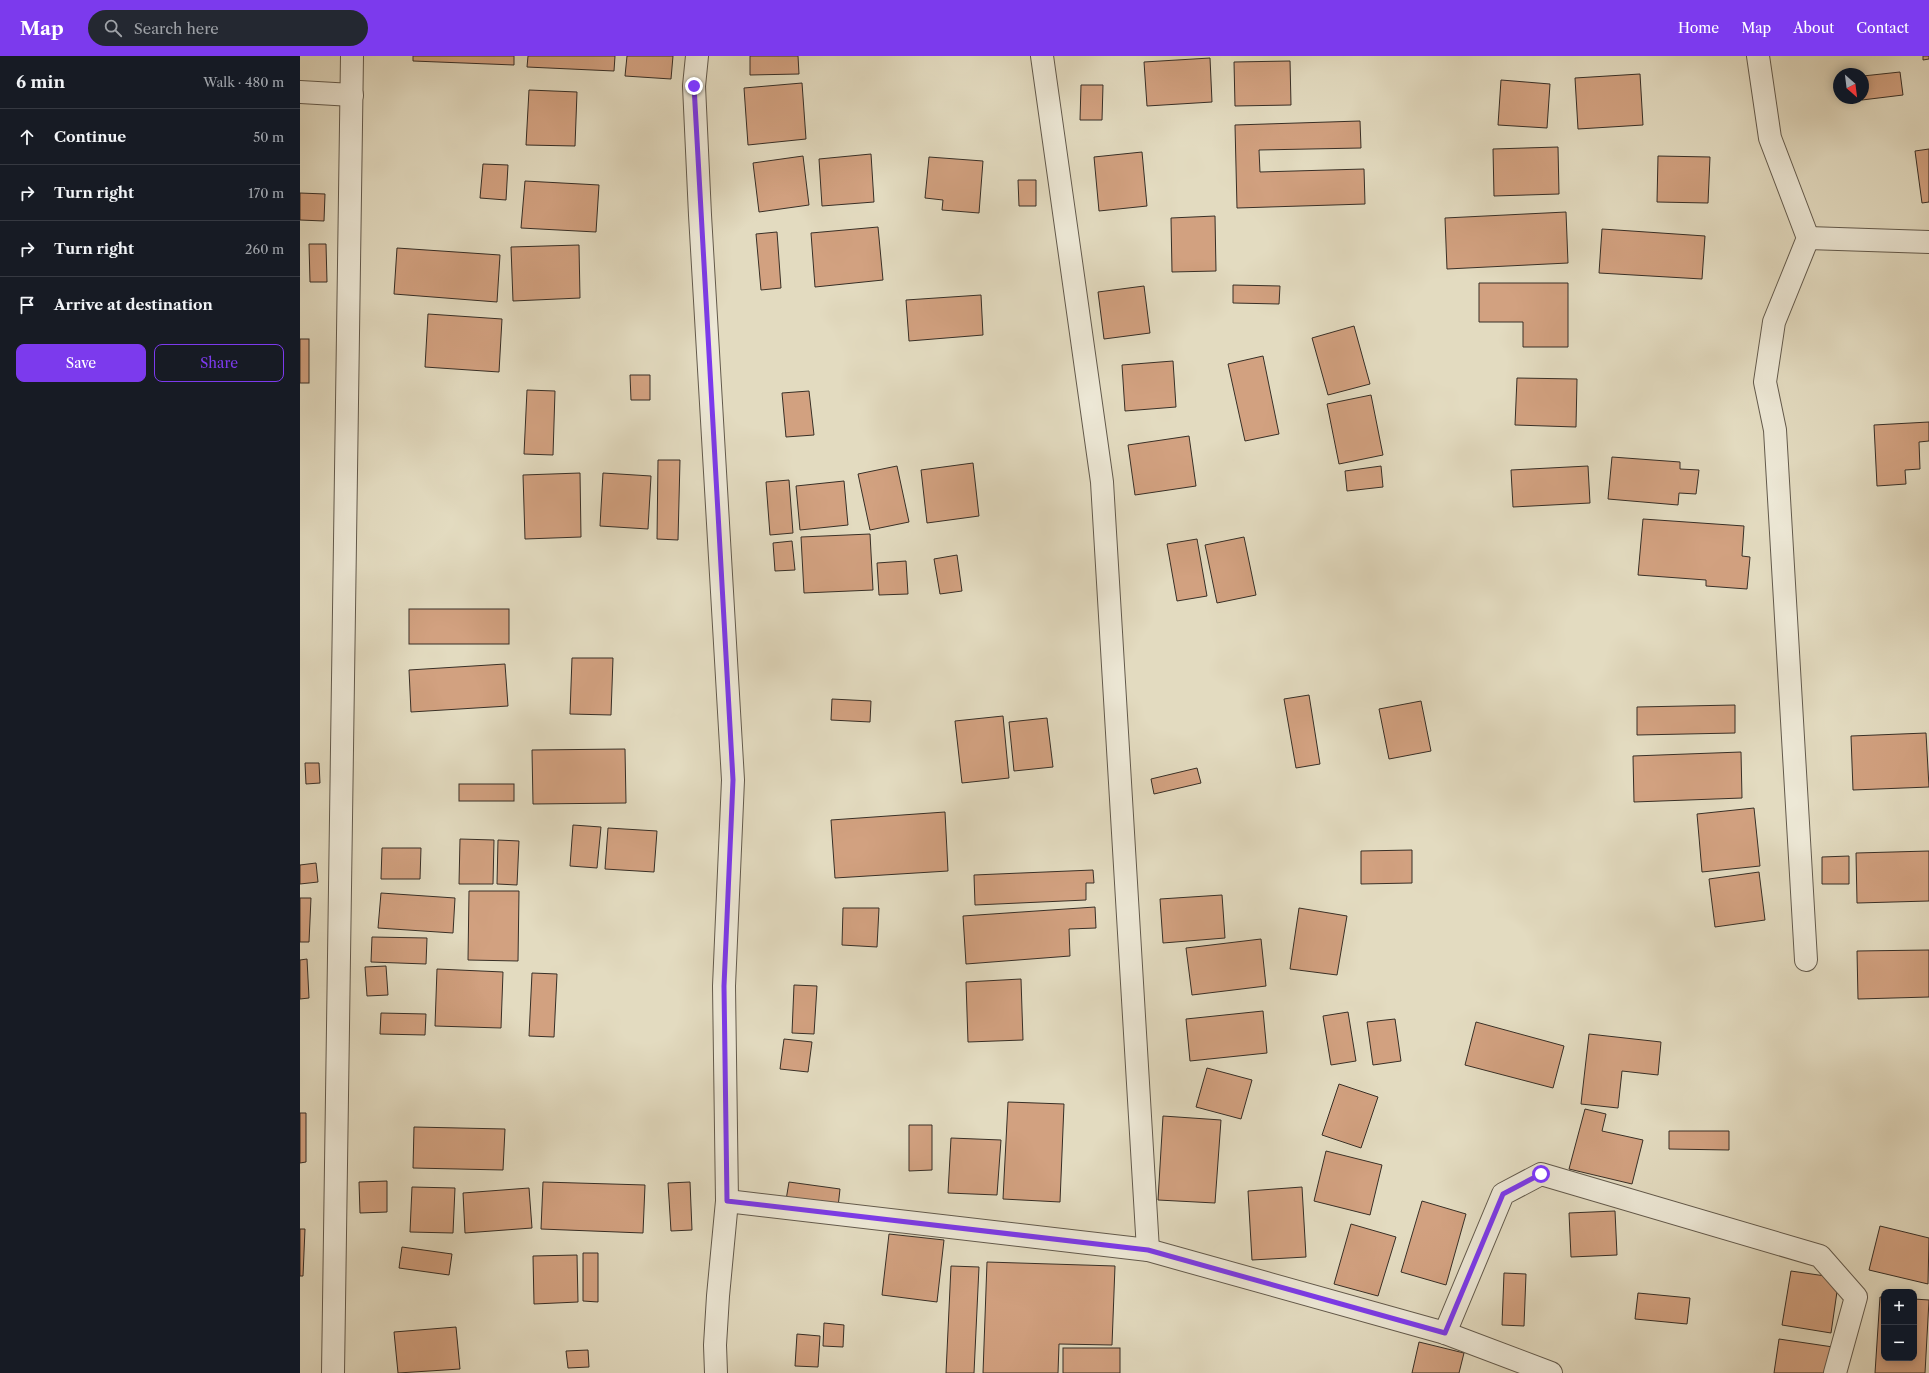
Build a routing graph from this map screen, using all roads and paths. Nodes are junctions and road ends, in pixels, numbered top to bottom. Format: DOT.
graph roads {
  1 [pos="352,56"];
  2 [pos="697,56"];
  3 [pos="1042,56"];
  4 [pos="1758,56"];
  5 [pos="300,92"];
  6 [pos="352,95"];
  7 [pos="1808,238"];
  8 [pos="1929,242"];
  9 [pos="1806,960"];
  10 [pos="727,1201"];
  11 [pos="1148,1250"];
  12 [pos="1445,1333"];
  13 [pos="333,1373"];
  14 [pos="716,1373"];
  15 [pos="1551,1373"];
  16 [pos="1834,1373"];
  1 -- 6 [label="street"];
  2 -- 10 [label="street"];
  3 -- 11 [label="street"];
  4 -- 7 [label="street"];
  5 -- 6 [label="street"];
  6 -- 13 [label="street"];
  7 -- 8 [label="street"];
  7 -- 9 [label="street"];
  10 -- 11 [label="street"];
  10 -- 14 [label="street"];
  11 -- 12 [label="street"];
  12 -- 15 [label="street"];
  12 -- 16 [label="street"];
}
